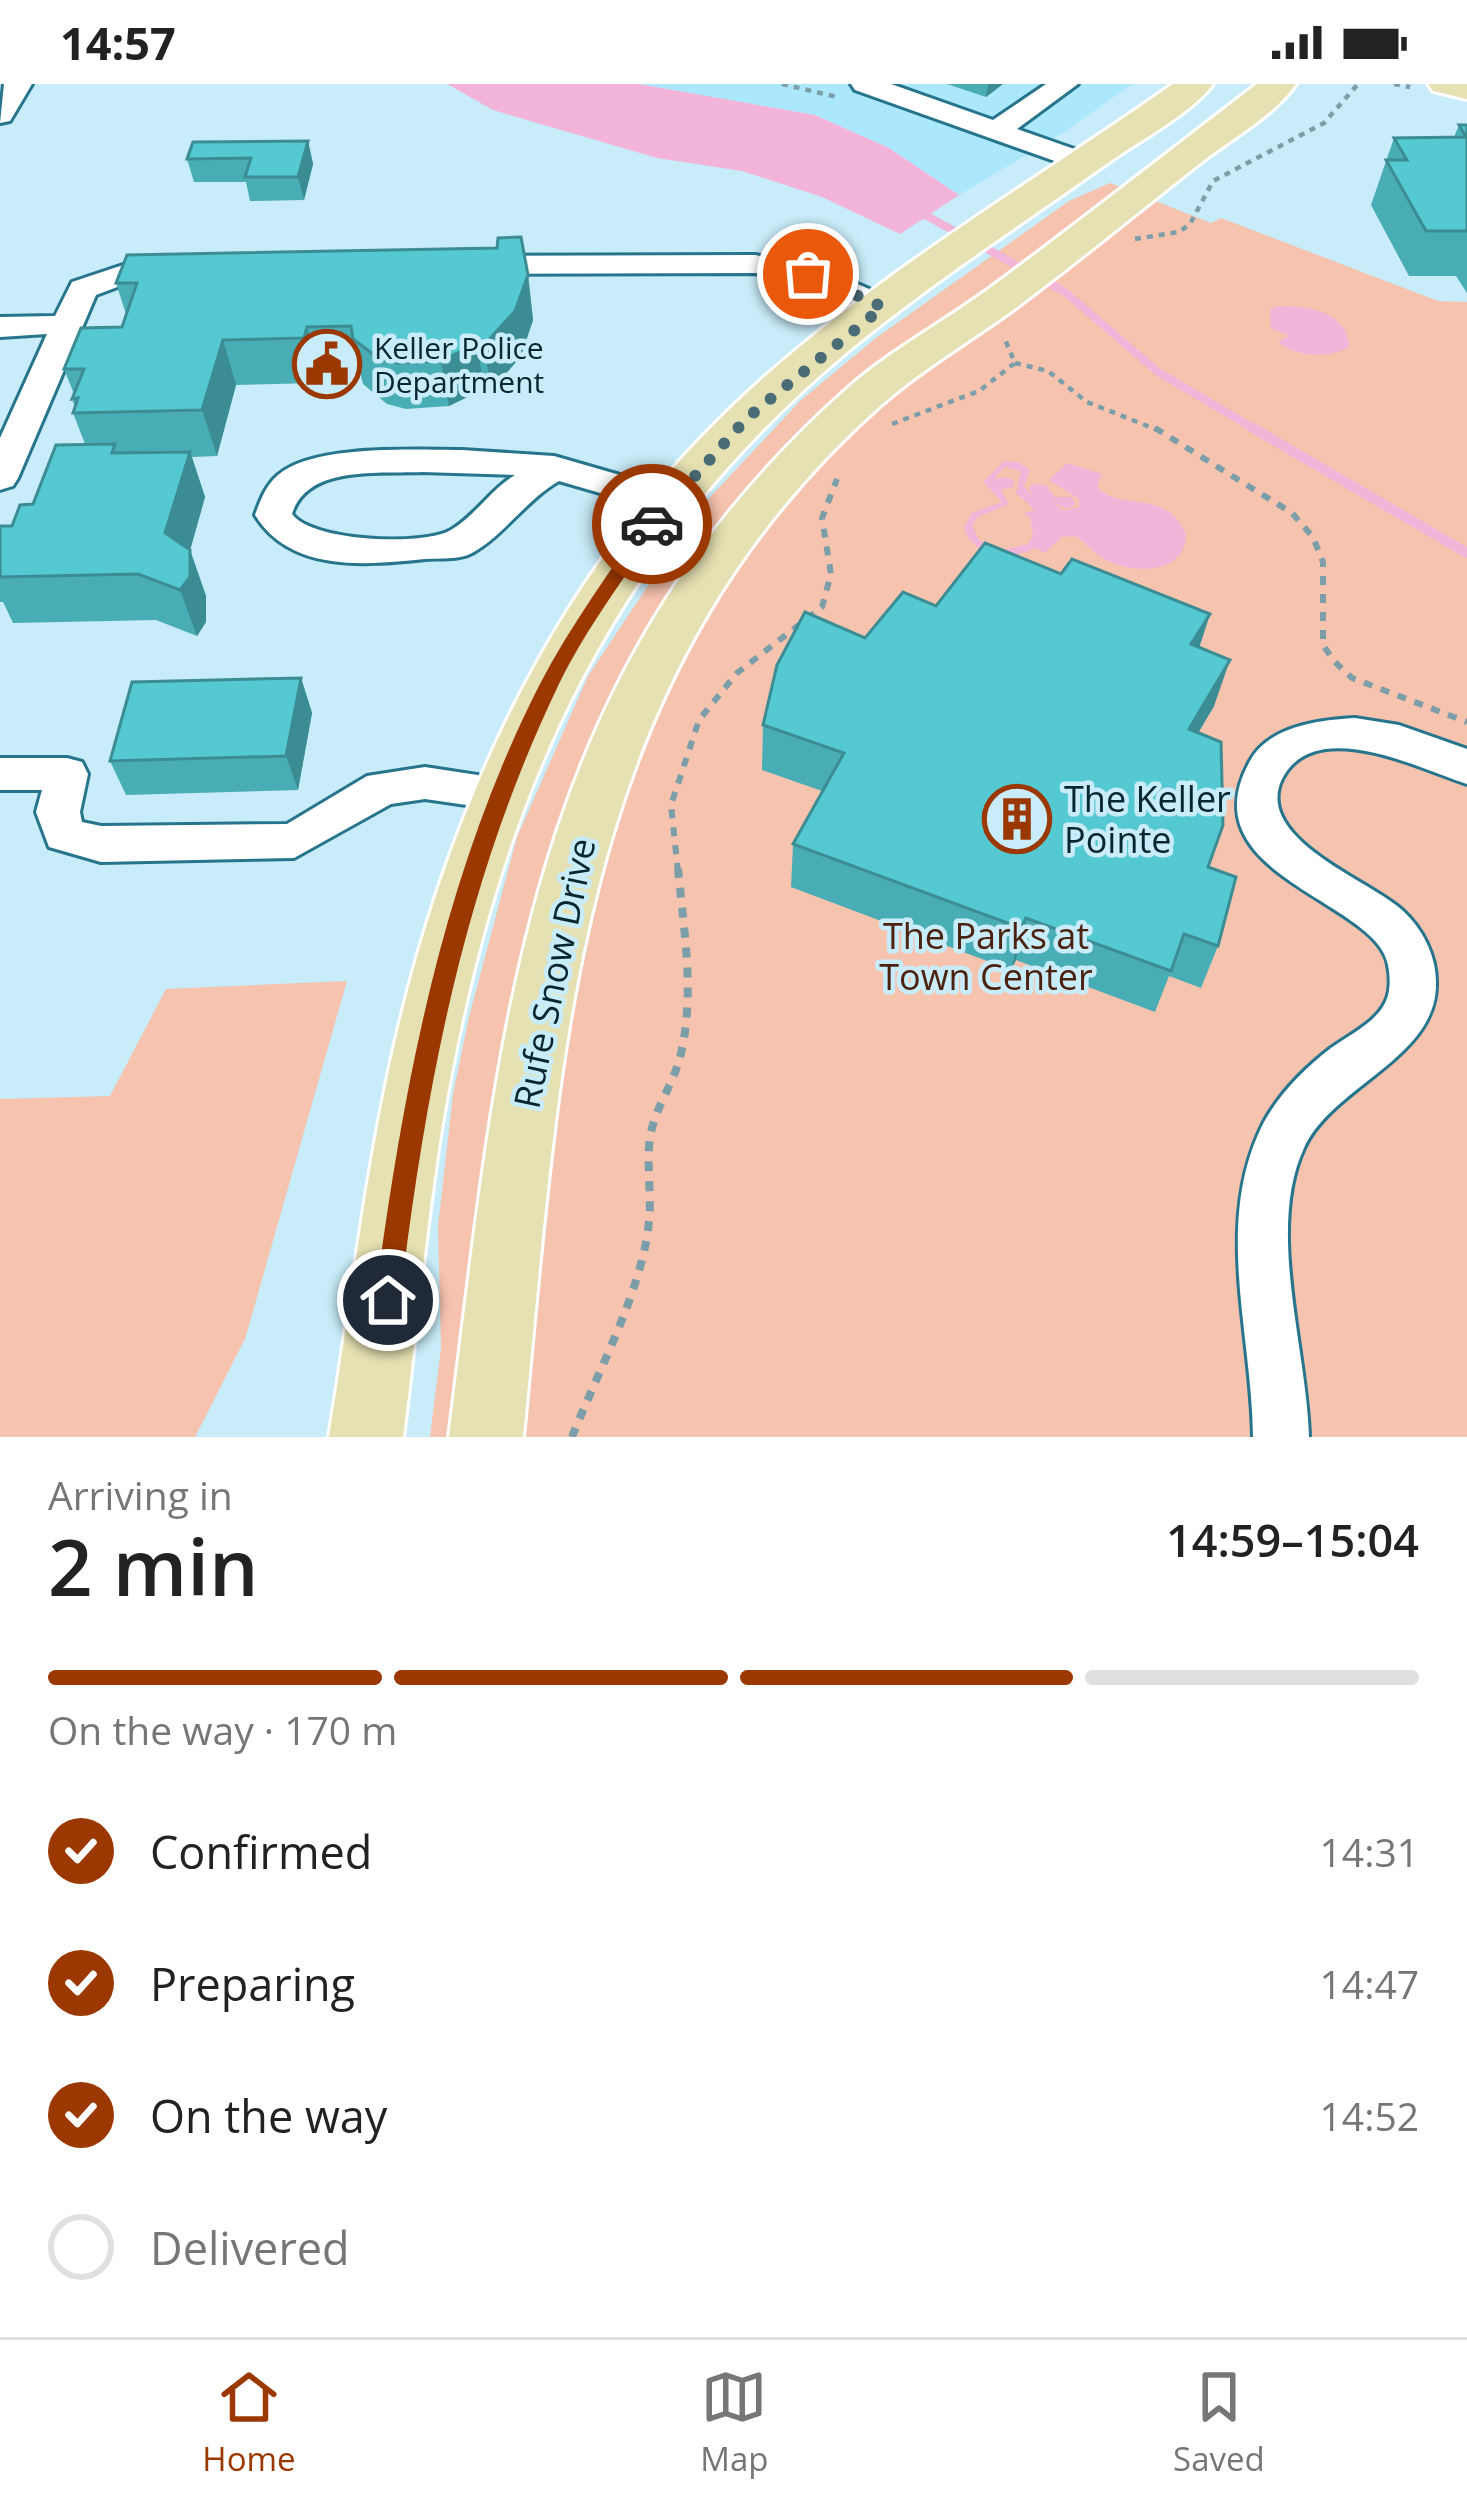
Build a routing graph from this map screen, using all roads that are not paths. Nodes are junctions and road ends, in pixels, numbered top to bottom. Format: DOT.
graph roads {
  1 [pos="18,84"];
  2 [pos="1064,84"];
  3 [pos="1196,84"];
  4 [pos="1279,84"];
  5 [pos="1445,84"];
  6 [pos="875,85"];
  7 [pos="1467,89"];
  8 [pos="0,115"];
  9 [pos="998,129"];
  10 [pos="1087,163"];
  11 [pos="451,266"];
  12 [pos="200,270"];
  13 [pos="883,307"];
  14 [pos="0,327"];
  15 [pos="65,330"];
  16 [pos="946,337"];
  17 [pos="4,462"];
  18 [pos="554,468"];
  19 [pos="669,501"];
  20 [pos="744,525"];
  21 [pos="1467,768"];
  22 [pos="0,774"];
  23 [pos="501,793"];
  24 [pos="366,1437"];
  25 [pos="486,1437"];
  26 [pos="1282,1437"];
  1 -- 8 [label="street"];
  2 -- 9 [label="street"];
  3 -- 10 [label="main road"];
  4 -- 16 [label="main road, Rufe Snow Drive"];
  5 -- 7 [label="main road"];
  6 -- 9 [label="street"];
  9 -- 10 [label="street"];
  10 -- 13 [label="main road"];
  11 -- 13 [label="street"];
  12 -- 15 [label="street"];
  13 -- 16 [label="main road"];
  13 -- 19 [label="main road"];
  14 -- 15 [label="street"];
  15 -- 17 [label="street"];
  16 -- 20 [label="main road, Rufe Snow Drive"];
  18 -- 18 [label="street"];
  18 -- 19 [label="street"];
  19 -- 20 [label="main road"];
  19 -- 23 [label="main road"];
  20 -- 25 [label="main road, Rufe Snow Drive"];
  21 -- 26 [label="street"];
  22 -- 23 [label="street"];
  23 -- 24 [label="main road"];
}
